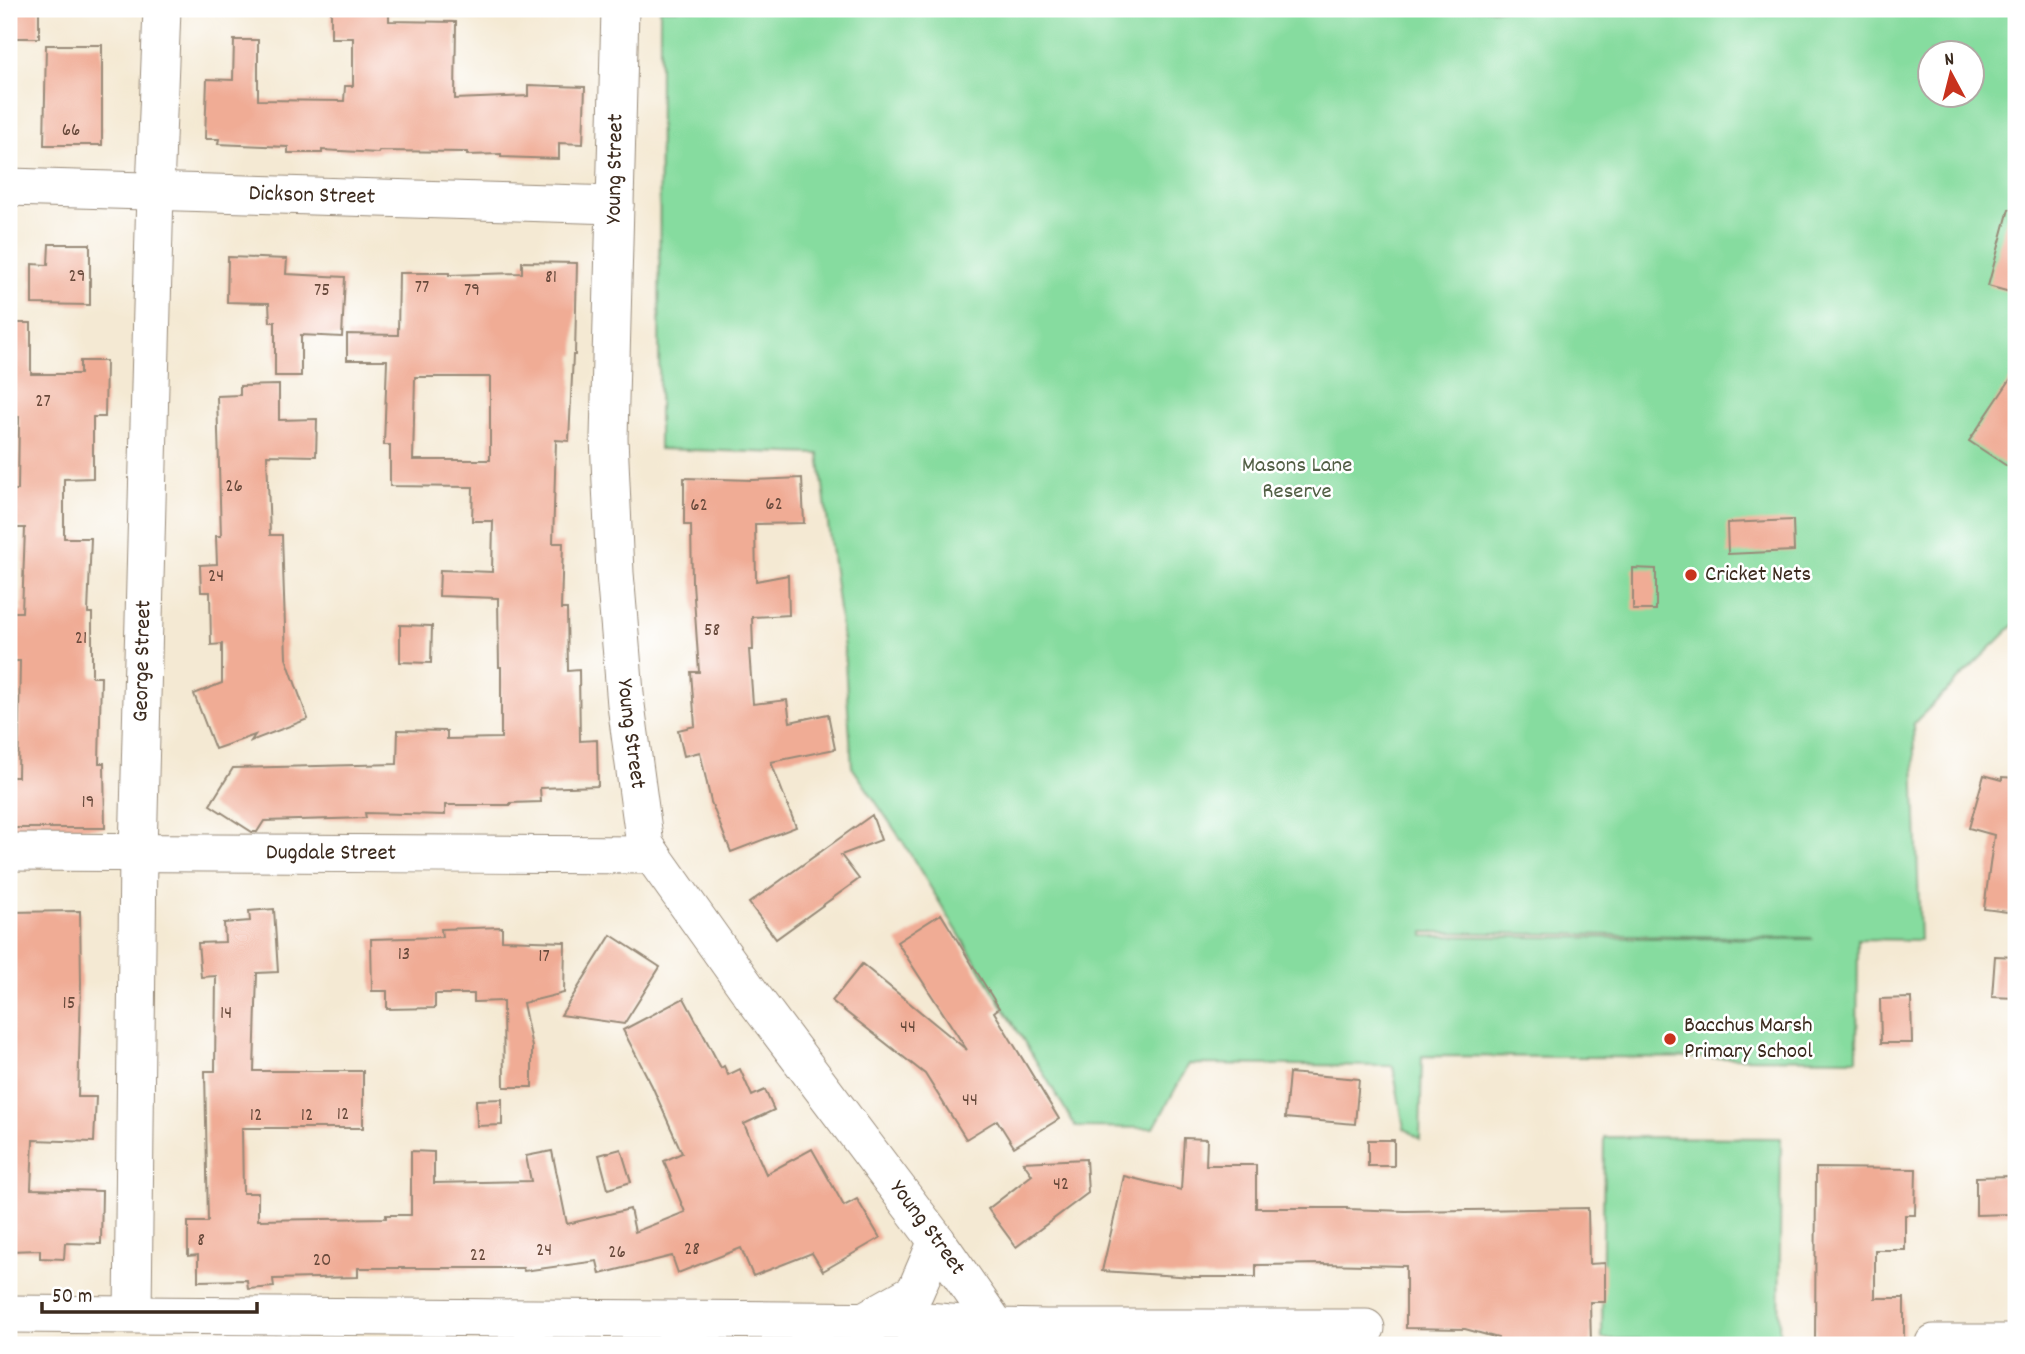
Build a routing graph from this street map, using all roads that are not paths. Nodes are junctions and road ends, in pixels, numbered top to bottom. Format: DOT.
graph roads {
  1 [pos="163,9"];
  2 [pos="620,9"];
  3 [pos="9,187"];
  4 [pos="155,191"];
  5 [pos="615,205"];
  6 [pos="9,852"];
  7 [pos="138,853"];
  8 [pos="652,855"];
  9 [pos="937,1241"];
  10 [pos="9,1314"];
  11 [pos="133,1314"];
  12 [pos="864,1321"];
  13 [pos="1366,1328"];
  14 [pos="228,1331"];
  15 [pos="1000,1336"];
  16 [pos="1934,1343"];
  17 [pos="2016,1343"];
  1 -- 4 [label="street, George Street"];
  2 -- 5 [label="street, Young Street"];
  3 -- 4 [label="street, Dickson Street"];
  4 -- 5 [label="street, Dickson Street"];
  4 -- 7 [label="street, George Street"];
  5 -- 8 [label="street, Young Street"];
  6 -- 7 [label="street, Dugdale Street"];
  7 -- 8 [label="street, Dugdale Street"];
  7 -- 11 [label="street, George Street"];
  8 -- 9 [label="street, Young Street"];
  9 -- 12 [label="street"];
  9 -- 15 [label="street, Young Street"];
  10 -- 11 [label="street"];
  11 -- 14 [label="street"];
  12 -- 14 [label="street"];
  12 -- 15 [label="street"];
  13 -- 15 [label="street"];
  16 -- 17 [label="street"];
}
